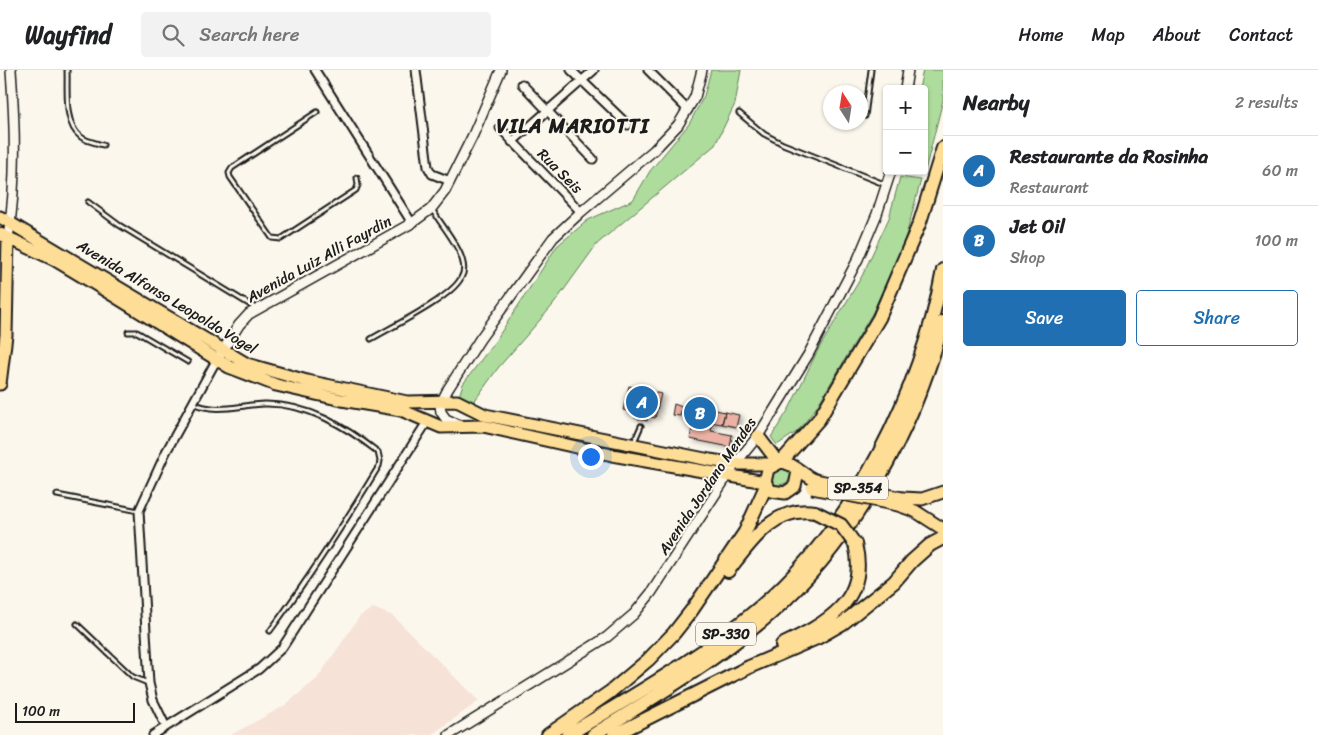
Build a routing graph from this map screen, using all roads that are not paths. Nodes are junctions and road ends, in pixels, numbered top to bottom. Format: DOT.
graph roads {
  1 [pos="11,70"];
  2 [pos="67,70"];
  3 [pos="315,70"];
  4 [pos="416,70"];
  5 [pos="501,70"];
  6 [pos="571,70"];
  7 [pos="594,70"];
  8 [pos="648,70"];
  9 [pos="702,70"];
  10 [pos="871,70"];
  11 [pos="908,70"];
  12 [pos="582,81"];
  13 [pos="522,84"];
  14 [pos="906,85"];
  15 [pos="868,93"];
  16 [pos="548,110"];
  17 [pos="688,110"];
  18 [pos="317,112"];
  19 [pos="739,113"];
  20 [pos="628,125"];
  21 [pos="500,128"];
  22 [pos="512,142"];
  23 [pos="103,146"];
  24 [pos="943,148"];
  25 [pos="593,159"];
  26 [pos="890,175"];
  27 [pos="358,178"];
  28 [pos="450,181"];
  29 [pos="887,186"];
  30 [pos="88,202"];
  31 [pos="431,209"];
  32 [pos="581,212"];
  33 [pos="0,218"];
  34 [pos="412,223"];
  35 [pos="10,224"];
  36 [pos="4,236"];
  37 [pos="943,270"];
  38 [pos="257,309"];
  39 [pos="943,322"];
  40 [pos="128,332"];
  41 [pos="371,339"];
  42 [pos="220,355"];
  43 [pos="188,362"];
  44 [pos="0,384"];
  45 [pos="442,401"];
  46 [pos="193,403"];
  47 [pos="427,422"];
  48 [pos="640,426"];
  49 [pos="464,427"];
  50 [pos="758,436"];
  51 [pos="633,445"];
  52 [pos="777,463"];
  53 [pos="735,464"];
  54 [pos="798,471"];
  55 [pos="728,474"];
  56 [pos="765,484"];
  57 [pos="813,484"];
  58 [pos="791,489"];
  59 [pos="939,493"];
  60 [pos="57,495"];
  61 [pos="900,501"];
  62 [pos="139,511"];
  63 [pos="931,521"];
  64 [pos="943,532"];
  65 [pos="692,610"];
  66 [pos="77,624"];
  67 [pos="270,631"];
  68 [pos="749,667"];
  69 [pos="149,683"];
  70 [pos="166,727"];
  71 [pos="153,735"];
  72 [pos="449,735"];
  73 [pos="548,735"];
  74 [pos="568,735"];
  75 [pos="593,735"];
  76 [pos="614,735"];
  1 -- 35 [label="street"];
  2 -- 23 [label="lane"];
  3 -- 34 [label="street"];
  4 -- 28 [label="street"];
  5 -- 28 [label="street, Avenida Luiz Alli Fayrdin"];
  6 -- 12 [label="street"];
  7 -- 12 [label="street"];
  8 -- 17 [label="street"];
  9 -- 17 [label="street"];
  10 -- 15 [label="lane"];
  11 -- 14 [label="street"];
  12 -- 16 [label="street"];
  12 -- 20 [label="street"];
  13 -- 16 [label="street"];
  16 -- 22 [label="street"];
  16 -- 25 [label="street"];
  17 -- 32 [label="street"];
  18 -- 27 [label="lane"];
  19 -- 29 [label="lane"];
  21 -- 22 [label="street, Rua Seis"];
  22 -- 32 [label="street, Rua Seis"];
  24 -- 52 [label="highway"];
  26 -- 29 [label="street, Avenida Jordano Mendes"];
  28 -- 31 [label="street, Avenida Luiz Alli Fayrdin"];
  29 -- 50 [label="street, Avenida Jordano Mendes"];
  30 -- 38 [label="lane"];
  31 -- 34 [label="street, Avenida Luiz Alli Fayrdin"];
  31 -- 41 [label="lane"];
  32 -- 45 [label="street"];
  33 -- 35 [label="main road, Avenida Alfonso Leopoldo Vogel"];
  34 -- 38 [label="street, Avenida Luiz Alli Fayrdin"];
  35 -- 36 [label="street"];
  35 -- 42 [label="main road, Avenida Alfonso Leopoldo Vogel"];
  36 -- 42 [label="main road, Avenida Alfonso Leopoldo Vogel"];
  36 -- 44 [label="main road"];
  37 -- 74 [label="highway, SP-330"];
  38 -- 42 [label="street, Avenida Luiz Alli Fayrdin"];
  39 -- 75 [label="highway, SP-330"];
  40 -- 43 [label="lane"];
  42 -- 45 [label="main road, Avenida Alfonso Leopoldo Vogel"];
  42 -- 46 [label="street, Avenida Luiz Alli Fayrdin"];
  42 -- 47 [label="main road, Avenida Alfonso Leopoldo Vogel"];
  45 -- 49 [label="street"];
  45 -- 51 [label="main road, Avenida Alfonso Leopoldo Vogel"];
  46 -- 62 [label="street, Avenida Luiz Alli Fayrdin"];
  46 -- 67 [label="lane"];
  47 -- 49 [label="main road, Avenida Alfonso Leopoldo Vogel"];
  47 -- 70 [label="street"];
  48 -- 51 [label="lane"];
  49 -- 55 [label="main road, Avenida Alfonso Leopoldo Vogel"];
  50 -- 52 [label="main road"];
  50 -- 53 [label="street, Avenida Jordano Mendes"];
  51 -- 53 [label="main road, Avenida Alfonso Leopoldo Vogel"];
  52 -- 53 [label="main road, SP-354"];
  52 -- 54 [label="main road, SP-354"];
  52 -- 56 [label="main road"];
  53 -- 55 [label="street, Avenida Jordano Mendes"];
  54 -- 57 [label="main road, SP-354"];
  54 -- 58 [label="main road"];
  55 -- 56 [label="main road, SP-354"];
  55 -- 72 [label="street, Avenida Jordano Mendes"];
  56 -- 58 [label="main road, SP-354"];
  56 -- 65 [label="highway"];
  57 -- 58 [label="main road, SP-354"];
  57 -- 61 [label="main road, SP-354, bridge"];
  59 -- 61 [label="main road, SP-354"];
  59 -- 63 [label="main road"];
  60 -- 62 [label="lane"];
  61 -- 63 [label="main road, SP-354"];
  62 -- 69 [label="street, Avenida Luiz Alli Fayrdin"];
  63 -- 64 [label="main road, SP-354"];
  64 -- 68 [label="highway"];
  65 -- 68 [label="highway, bridge"];
  65 -- 73 [label="highway"];
  66 -- 69 [label="lane"];
  68 -- 76 [label="highway"];
  69 -- 70 [label="street, Avenida Luiz Alli Fayrdin"];
  70 -- 71 [label="street"];
}
